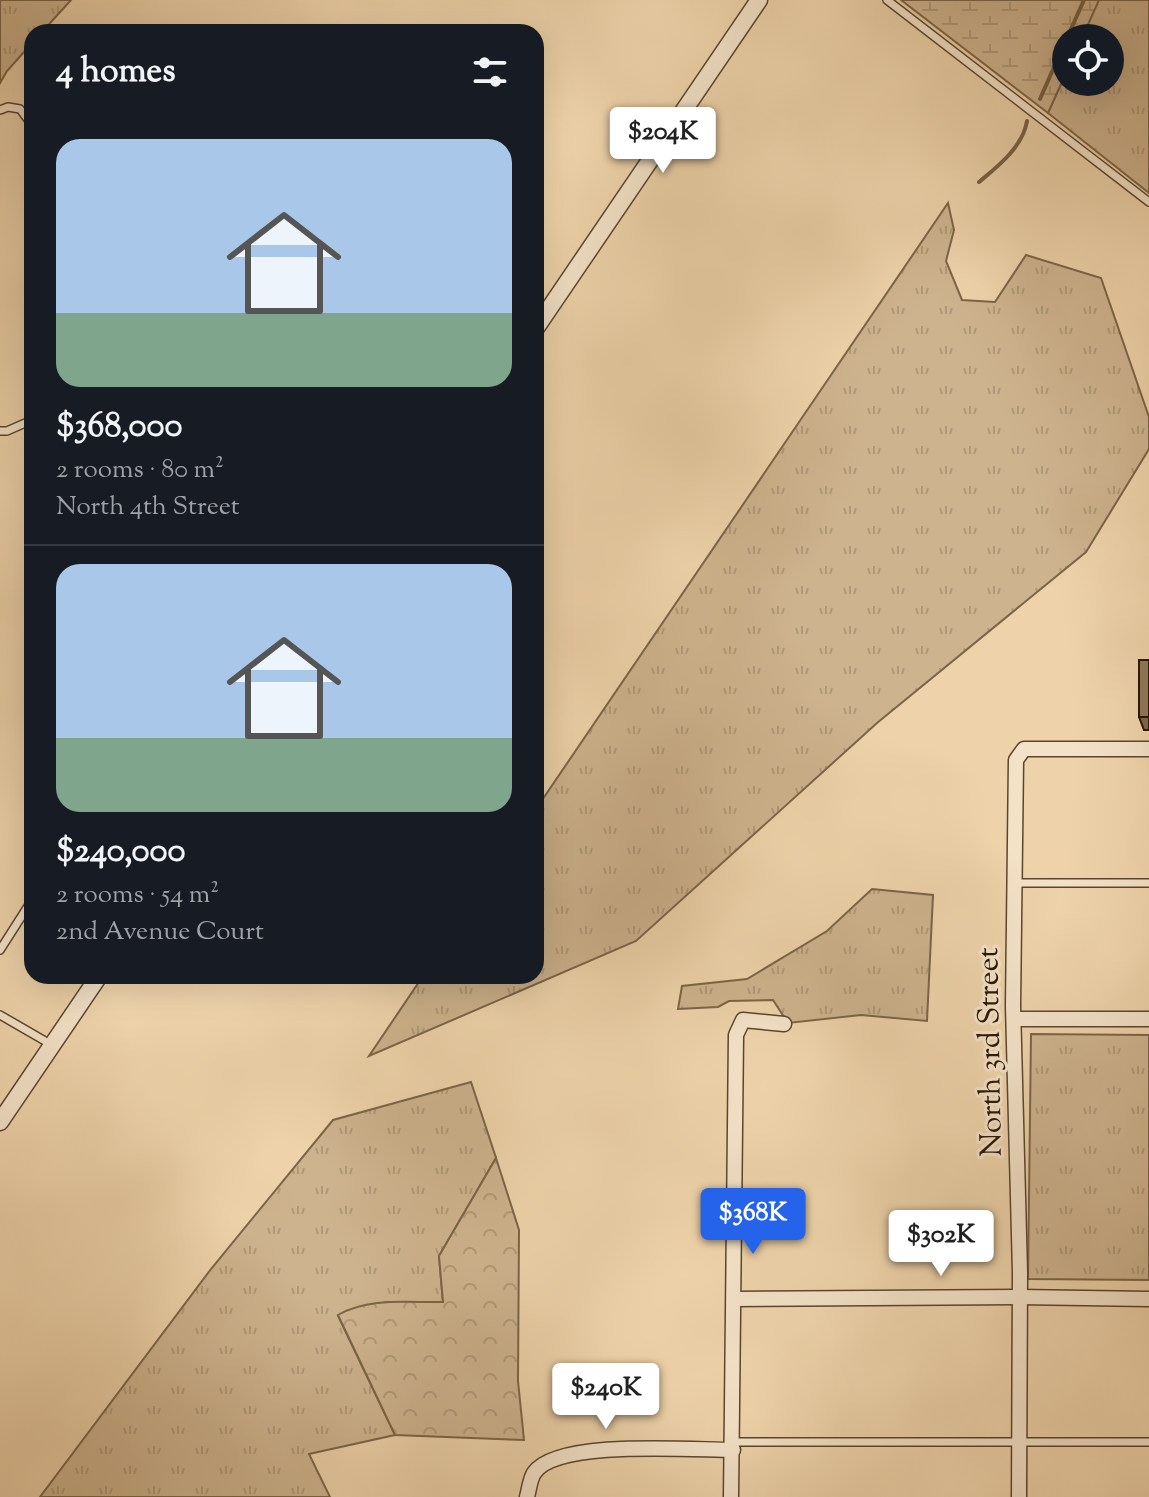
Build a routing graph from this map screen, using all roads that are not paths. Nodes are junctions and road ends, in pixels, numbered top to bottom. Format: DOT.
graph roads {
  1 [pos="759,0"];
  2 [pos="887,0"];
  3 [pos="0,110"];
  4 [pos="24,114"];
  5 [pos="1149,202"];
  6 [pos="544,316"];
  7 [pos="24,424"];
  8 [pos="0,431"];
  9 [pos="1149,749"];
  10 [pos="1013,883"];
  11 [pos="1149,883"];
  12 [pos="24,912"];
  13 [pos="0,950"];
  14 [pos="94,984"];
  15 [pos="0,1015"];
  16 [pos="1014,1019"];
  17 [pos="1149,1019"];
  18 [pos="784,1024"];
  19 [pos="52,1045"];
  20 [pos="0,1122"];
  21 [pos="1019,1297"];
  22 [pos="734,1299"];
  23 [pos="1149,1299"];
  24 [pos="1018,1441"];
  25 [pos="1149,1442"];
  26 [pos="733,1446"];
  27 [pos="527,1497"];
  28 [pos="731,1497"];
  29 [pos="1019,1497"];
  1 -- 6 [label="street"];
  2 -- 5 [label="lane"];
  3 -- 4 [label="lane"];
  7 -- 8 [label="lane"];
  9 -- 10 [label="street, North 3rd Street"];
  10 -- 11 [label="lane"];
  10 -- 16 [label="street, North 3rd Street"];
  12 -- 13 [label="lane"];
  14 -- 19 [label="street"];
  15 -- 19 [label="lane"];
  16 -- 17 [label="street"];
  16 -- 21 [label="street, North 3rd Street"];
  18 -- 22 [label="street"];
  19 -- 20 [label="street"];
  21 -- 22 [label="street"];
  21 -- 23 [label="street"];
  21 -- 24 [label="street, North 3rd Street"];
  22 -- 26 [label="street"];
  24 -- 25 [label="lane"];
  24 -- 26 [label="lane"];
  24 -- 29 [label="street, North 3rd Street"];
  26 -- 27 [label="street"];
  26 -- 28 [label="street"];
}
